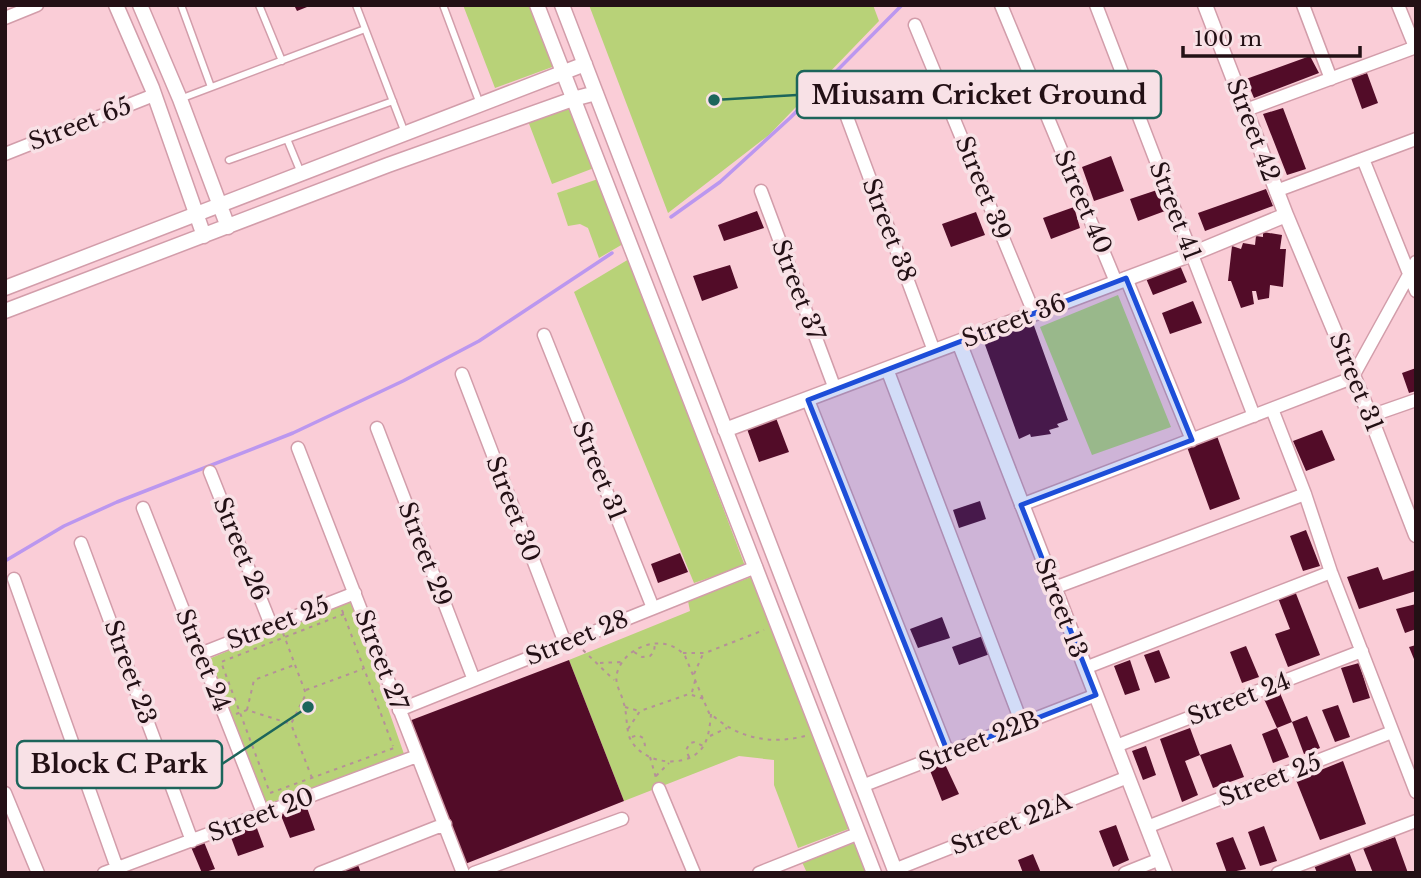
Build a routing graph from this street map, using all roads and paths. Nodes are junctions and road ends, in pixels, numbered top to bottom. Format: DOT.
graph roads {
  1 [pos="37,5"];
  2 [pos="117,5"];
  3 [pos="140,5"];
  4 [pos="181,5"];
  5 [pos="259,5"];
  6 [pos="356,5"];
  7 [pos="443,5"];
  8 [pos="537,5"];
  9 [pos="562,5"];
  10 [pos="1001,5"];
  11 [pos="1097,5"];
  12 [pos="1205,5"];
  13 [pos="1303,5"];
  14 [pos="1398,5"];
  15 [pos="5,18"];
  16 [pos="915,25"];
  17 [pos="365,29"];
  18 [pos="1415,47"];
  19 [pos="282,61"];
  20 [pos="584,64"];
  21 [pos="563,71"];
  22 [pos="1331,79"];
  23 [pos="211,87"];
  24 [pos="596,93"];
  25 [pos="154,95"];
  26 [pos="180,99"];
  27 [pos="573,99"];
  28 [pos="393,101"];
  29 [pos="480,104"];
  30 [pos="844,109"];
  31 [pos="1245,110"];
  32 [pos="405,132"];
  33 [pos="1416,138"];
  34 [pos="287,139"];
  35 [pos="5,154"];
  36 [pos="1363,159"];
  37 [pos="229,160"];
  38 [pos="301,173"];
  39 [pos="761,191"];
  40 [pos="1276,191"];
  41 [pos="219,204"];
  42 [pos="196,213"];
  43 [pos="1286,215"];
  44 [pos="228,227"];
  45 [pos="204,236"];
  46 [pos="1192,254"];
  47 [pos="1413,268"];
  48 [pos="1121,280"];
  49 [pos="5,288"];
  50 [pos="1416,291"];
  51 [pos="5,311"];
  52 [pos="1034,313"];
  53 [pos="544,335"];
  54 [pos="959,342"];
  55 [pos="934,351"];
  56 [pos="887,369"];
  57 [pos="462,374"];
  58 [pos="1352,377"];
  59 [pos="835,389"];
  60 [pos="808,400"];
  61 [pos="1416,400"];
  62 [pos="1272,409"];
  63 [pos="1254,416"];
  64 [pos="1370,416"];
  65 [pos="377,428"];
  66 [pos="725,430"];
  67 [pos="1192,440"];
  68 [pos="298,448"];
  69 [pos="210,472"];
  70 [pos="745,484"];
  71 [pos="726,491"];
  72 [pos="1305,494"];
  73 [pos="1021,505"];
  74 [pos="143,508"];
  75 [pos="1416,535"];
  76 [pos="81,543"];
  77 [pos="756,567"];
  78 [pos="1331,572"];
  79 [pos="14,579"];
  80 [pos="1054,588"];
  81 [pos="355,593"];
  82 [pos="338,600"];
  83 [pos="653,608"];
  84 [pos="344,614"];
  85 [pos="275,624"];
  86 [pos="778,624"];
  87 [pos="285,638"];
  88 [pos="570,641"];
  89 [pos="655,643"];
  90 [pos="1362,651"];
  91 [pos="633,652"];
  92 [pos="683,653"];
  93 [pos="704,653"];
  94 [pos="200,654"];
  95 [pos="624,662"];
  96 [pos="598,663"];
  97 [pos="295,665"];
  98 [pos="1085,668"];
  99 [pos="364,669"];
  100 [pos="693,675"];
  101 [pos="474,680"];
  102 [pos="695,680"];
  103 [pos="617,684"];
  104 [pos="304,691"];
  105 [pos="691,694"];
  106 [pos="1096,695"];
  107 [pos="704,699"];
  108 [pos="625,707"];
  109 [pos="247,710"];
  110 [pos="399,710"];
  111 [pos="240,712"];
  112 [pos="640,712"];
  113 [pos="711,714"];
  114 [pos="835,716"];
  115 [pos="225,718"];
  116 [pos="291,724"];
  117 [pos="1022,724"];
  118 [pos="817,727"];
  119 [pos="727,728"];
  120 [pos="628,730"];
  121 [pos="1392,732"];
  122 [pos="630,737"];
  123 [pos="709,737"];
  124 [pos="1116,746"];
  125 [pos="704,747"];
  126 [pos="394,748"];
  127 [pos="641,751"];
  128 [pos="948,752"];
  129 [pos="417,756"];
  130 [pos="650,757"];
  131 [pos="689,758"];
  132 [pos="399,762"];
  133 [pos="671,762"];
  134 [pos="1128,777"];
  135 [pos="312,779"];
  136 [pos="862,786"];
  137 [pos="659,789"];
  138 [pos="317,792"];
  139 [pos="1416,792"];
  140 [pos="5,793"];
  141 [pos="263,813"];
  142 [pos="622,819"];
  143 [pos="1416,821"];
  144 [pos="445,824"];
  145 [pos="1147,827"];
  146 [pos="857,834"];
  147 [pos="192,841"];
  148 [pos="1162,866"];
  149 [pos="117,868"];
  150 [pos="895,871"];
  151 [pos="693,872"];
  152 [pos="763,872"];
  153 [pos="37,873"];
  154 [pos="104,873"];
  155 [pos="320,873"];
  156 [pos="463,873"];
  157 [pos="474,873"];
  158 [pos="874,873"];
  159 [pos="1125,873"];
  160 [pos="1278,873"];
  1 -- 15 [label="street"];
  2 -- 25 [label="street"];
  3 -- 26 [label="street"];
  4 -- 23 [label="lane"];
  5 -- 19 [label="lane"];
  6 -- 17 [label="lane"];
  7 -- 29 [label="lane"];
  8 -- 21 [label="street"];
  9 -- 20 [label="street"];
  10 -- 48 [label="street, Street 40"];
  11 -- 46 [label="street, Street 41"];
  12 -- 31 [label="street, Street 42"];
  13 -- 22 [label="street"];
  14 -- 18 [label="street"];
  16 -- 52 [label="street, Street 39"];
  17 -- 19 [label="lane"];
  17 -- 28 [label="lane"];
  18 -- 22 [label="street"];
  19 -- 23 [label="lane"];
  20 -- 21 [label="street"];
  20 -- 24 [label="street"];
  21 -- 27 [label="street"];
  21 -- 29 [label="street"];
  22 -- 31 [label="street"];
  23 -- 26 [label="lane"];
  24 -- 27 [label="street"];
  24 -- 66 [label="street"];
  25 -- 35 [label="street, Street 65"];
  25 -- 42 [label="street"];
  26 -- 41 [label="street"];
  27 -- 44 [label="street"];
  27 -- 71 [label="street"];
  28 -- 32 [label="lane"];
  28 -- 34 [label="lane"];
  29 -- 32 [label="street"];
  30 -- 55 [label="street, Street 38"];
  31 -- 40 [label="street, Street 42"];
  32 -- 38 [label="street"];
  33 -- 36 [label="street"];
  34 -- 37 [label="lane"];
  34 -- 38 [label="lane"];
  36 -- 40 [label="street"];
  36 -- 47 [label="street"];
  38 -- 41 [label="street"];
  39 -- 59 [label="street, Street 37"];
  40 -- 43 [label="street, Street 42"];
  41 -- 42 [label="street"];
  41 -- 44 [label="street"];
  42 -- 45 [label="street"];
  42 -- 49 [label="street"];
  43 -- 46 [label="street, Street 36"];
  43 -- 58 [label="street, Street 31"];
  44 -- 45 [label="street"];
  45 -- 51 [label="street"];
  46 -- 48 [label="street, Street 36"];
  46 -- 63 [label="street, Street 41"];
  47 -- 50 [label="street"];
  47 -- 58 [label="street"];
  48 -- 52 [label="street, Street 36"];
  48 -- 67 [label="street, Street 40"];
  52 -- 54 [label="street, Street 36"];
  53 -- 83 [label="street, Street 31"];
  54 -- 55 [label="street, Street 36"];
  54 -- 73 [label="street, Street 13"];
  55 -- 56 [label="street, Street 36"];
  56 -- 59 [label="street, Street 36"];
  56 -- 117 [label="street"];
  57 -- 88 [label="street, Street 30"];
  58 -- 62 [label="street"];
  58 -- 64 [label="street, Street 31"];
  59 -- 60 [label="street, Street 36"];
  60 -- 66 [label="street, Street 36"];
  60 -- 128 [label="street"];
  61 -- 64 [label="street"];
  62 -- 63 [label="street"];
  62 -- 72 [label="street"];
  63 -- 67 [label="street"];
  64 -- 75 [label="street, Street 31"];
  65 -- 101 [label="street, Street 29"];
  66 -- 70 [label="street"];
  67 -- 73 [label="street"];
  68 -- 81 [label="street, Street 27"];
  69 -- 85 [label="street, Street 26"];
  70 -- 71 [label="street"];
  70 -- 114 [label="street"];
  71 -- 77 [label="street"];
  72 -- 78 [label="street"];
  72 -- 80 [label="street"];
  73 -- 80 [label="street, Street 13"];
  74 -- 94 [label="street, Street 24"];
  76 -- 147 [label="street, Street 23"];
  77 -- 83 [label="street, Street 28"];
  77 -- 86 [label="street"];
  78 -- 90 [label="street"];
  78 -- 98 [label="street"];
  79 -- 149 [label="street"];
  80 -- 98 [label="street, Street 13"];
  81 -- 82 [label="street, Street 25"];
  81 -- 110 [label="street, Street 27"];
  82 -- 84 [label="path"];
  82 -- 85 [label="street, Street 25"];
  83 -- 88 [label="street, Street 28"];
  84 -- 87 [label="path"];
  84 -- 99 [label="path"];
  85 -- 87 [label="path"];
  85 -- 94 [label="street, Street 25"];
  86 -- 93 [label="path"];
  86 -- 118 [label="street"];
  87 -- 97 [label="path"];
  87 -- 111 [label="path"];
  88 -- 96 [label="path"];
  88 -- 101 [label="street, Street 28"];
  89 -- 91 [label="path"];
  89 -- 91 [label="path"];
  89 -- 92 [label="path"];
  90 -- 121 [label="street"];
  90 -- 124 [label="street, Street 24"];
  91 -- 95 [label="path"];
  92 -- 93 [label="path"];
  92 -- 100 [label="path"];
  93 -- 100 [label="path"];
  94 -- 115 [label="street, Street 24"];
  95 -- 96 [label="path"];
  95 -- 103 [label="path"];
  96 -- 103 [label="path"];
  97 -- 104 [label="path"];
  97 -- 109 [label="path"];
  98 -- 106 [label="street, Street 13"];
  99 -- 104 [label="path"];
  99 -- 126 [label="path"];
  100 -- 102 [label="path"];
  101 -- 110 [label="street, Street 28"];
  102 -- 105 [label="path"];
  102 -- 107 [label="path"];
  103 -- 108 [label="path"];
  104 -- 116 [label="path"];
  105 -- 107 [label="path"];
  105 -- 112 [label="path"];
  106 -- 117 [label="street, Street 22B"];
  106 -- 124 [label="street, Street 13"];
  107 -- 113 [label="path"];
  108 -- 112 [label="path"];
  108 -- 120 [label="path"];
  109 -- 111 [label="path"];
  109 -- 116 [label="path"];
  110 -- 129 [label="street, Street 27"];
  111 -- 115 [label="path"];
  111 -- 135 [label="path"];
  112 -- 120 [label="path"];
  113 -- 119 [label="path"];
  113 -- 123 [label="path"];
  114 -- 118 [label="street"];
  114 -- 136 [label="street"];
  115 -- 141 [label="street, Street 24"];
  116 -- 135 [label="path"];
  117 -- 128 [label="street, Street 22B"];
  118 -- 119 [label="path"];
  118 -- 146 [label="street"];
  119 -- 123 [label="path"];
  120 -- 122 [label="path"];
  121 -- 139 [label="street"];
  121 -- 145 [label="street, Street 25"];
  122 -- 127 [label="path"];
  122 -- 127 [label="path"];
  123 -- 125 [label="path"];
  124 -- 134 [label="street, Street 13"];
  125 -- 131 [label="path"];
  125 -- 131 [label="path"];
  126 -- 132 [label="path"];
  126 -- 135 [label="path"];
  127 -- 130 [label="path"];
  128 -- 136 [label="street, Street 22B"];
  129 -- 132 [label="street, Street 20"];
  129 -- 144 [label="street, Street 27"];
  130 -- 133 [label="path"];
  130 -- 133 [label="path"];
  131 -- 133 [label="path"];
  132 -- 138 [label="street, Street 20"];
  134 -- 145 [label="street, Street 13"];
  134 -- 150 [label="street, Street 22A"];
  135 -- 138 [label="path"];
  136 -- 150 [label="street"];
  137 -- 151 [label="street"];
  138 -- 141 [label="street, Street 20"];
  140 -- 153 [label="street"];
  141 -- 147 [label="street, Street 20"];
  142 -- 157 [label="street"];
  143 -- 160 [label="street"];
  144 -- 155 [label="street"];
  144 -- 156 [label="street, Street 27"];
  145 -- 148 [label="street, Street 13"];
  146 -- 152 [label="street"];
  146 -- 158 [label="street"];
  147 -- 149 [label="street, Street 20"];
  148 -- 159 [label="street"];
  149 -- 154 [label="street, Street 20"];
}
